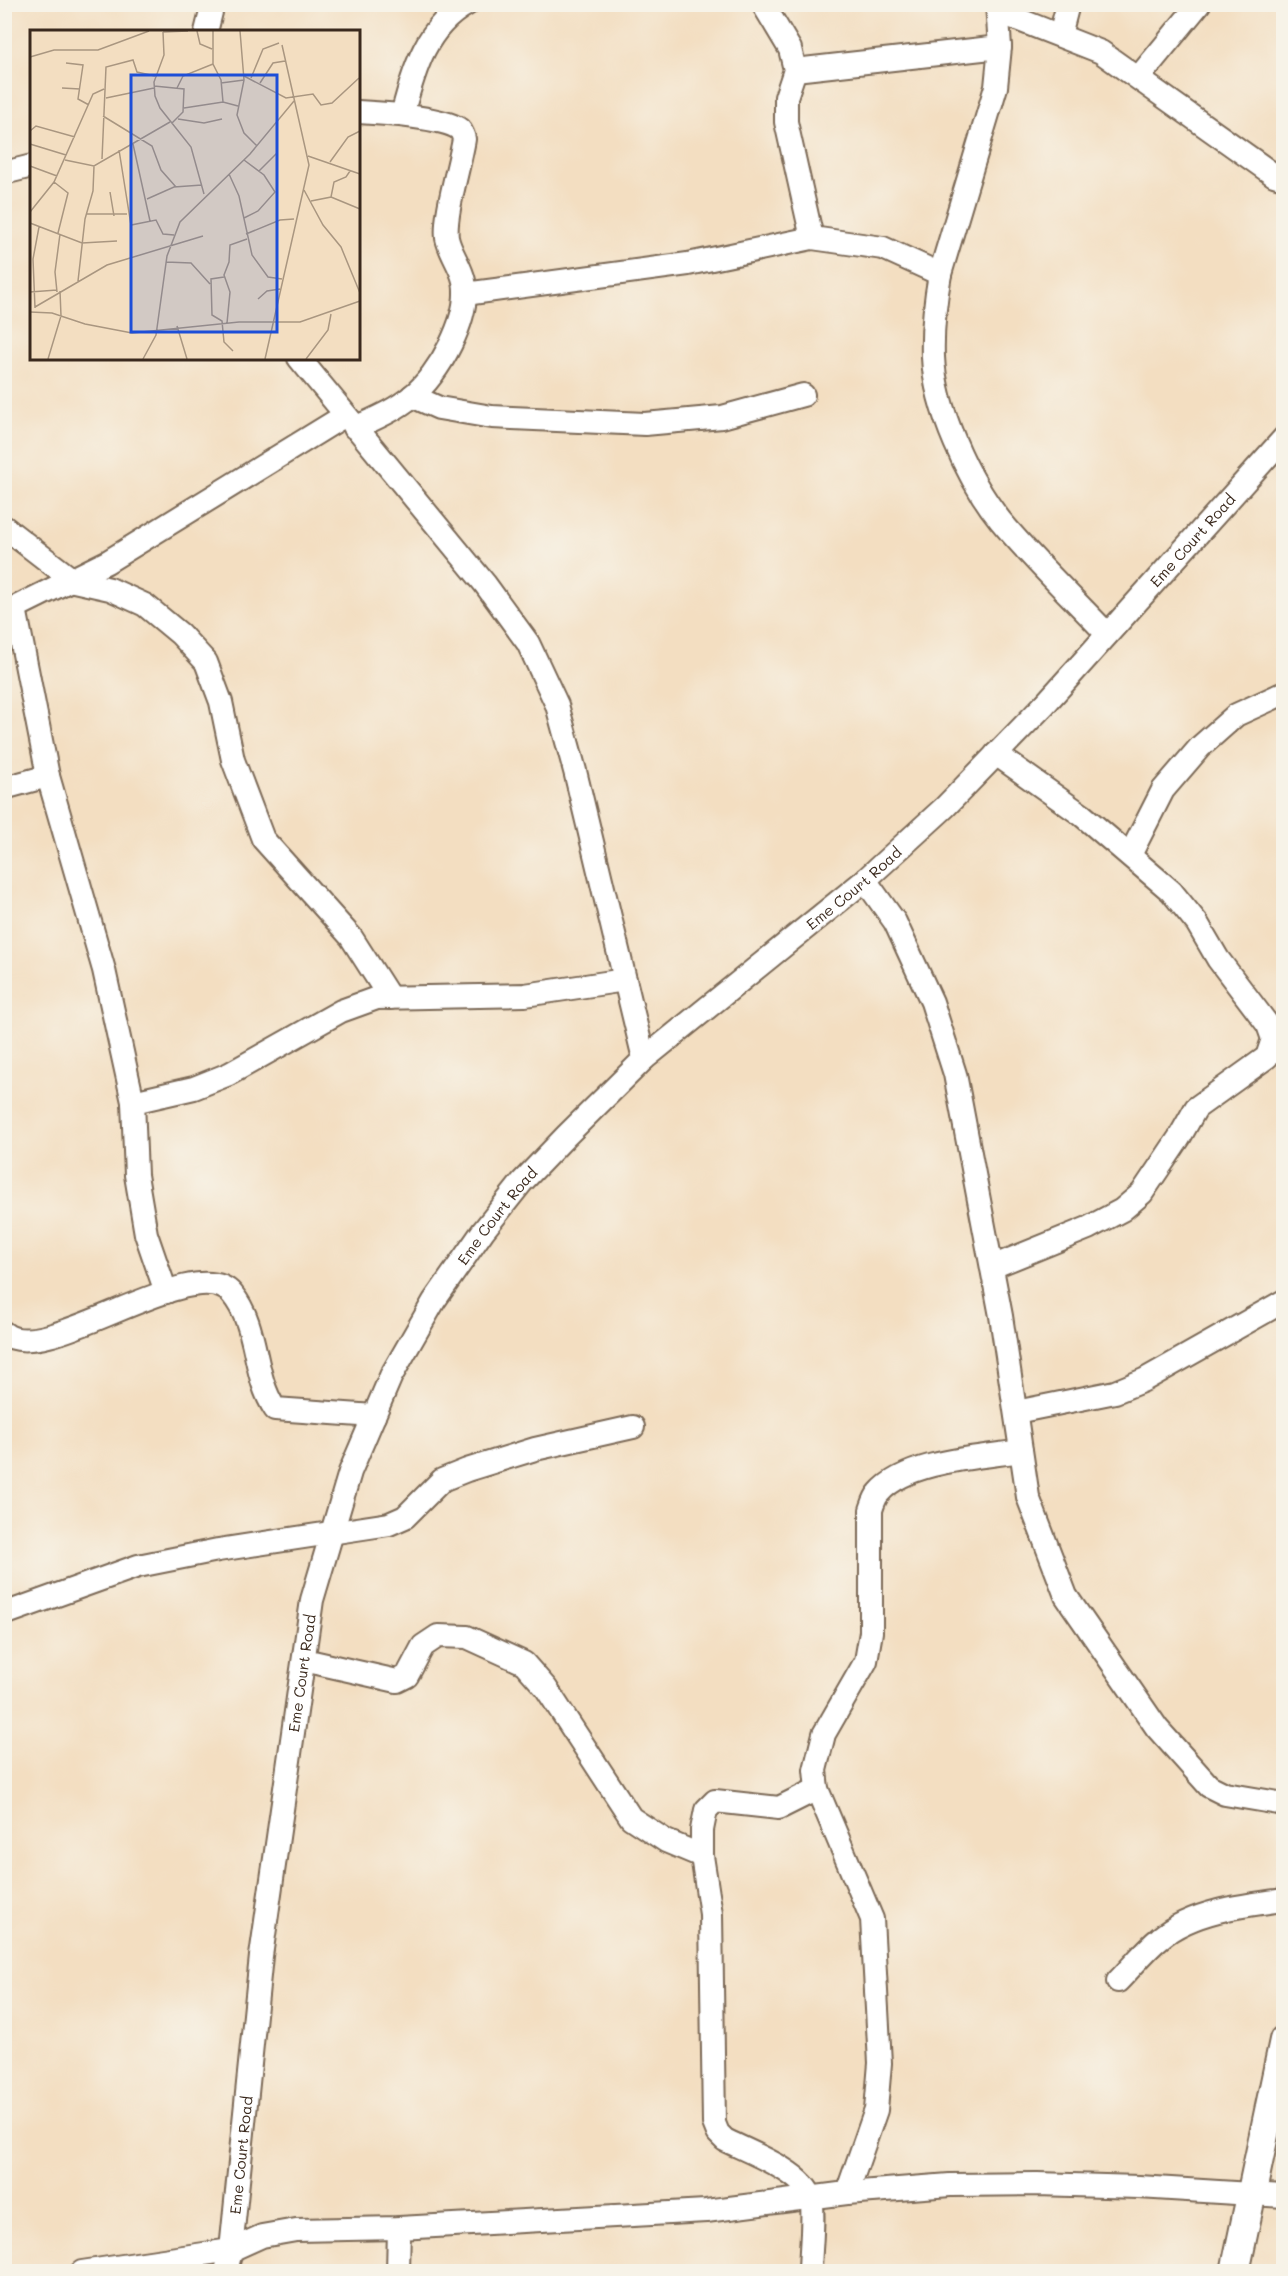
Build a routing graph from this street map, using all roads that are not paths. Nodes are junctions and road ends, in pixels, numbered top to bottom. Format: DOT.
graph roads {
  1 [pos="467,4"];
  2 [pos="763,4"];
  3 [pos="1068,4"];
  4 [pos="1199,4"];
  5 [pos="998,8"];
  6 [pos="1060,35"];
  7 [pos="1000,46"];
  8 [pos="795,70"];
  9 [pos="1139,77"];
  10 [pos="360,112"];
  11 [pos="402,115"];
  12 [pos="30,166"];
  13 [pos="4,173"];
  14 [pos="1284,178"];
  15 [pos="812,238"];
  16 [pos="940,274"];
  17 [pos="465,294"];
  18 [pos="301,360"];
  19 [pos="802,395"];
  20 [pos="412,396"];
  21 [pos="349,422"];
  22 [pos="1284,438"];
  23 [pos="4,527"];
  24 [pos="74,580"];
  25 [pos="10,611"];
  26 [pos="1107,634"];
  27 [pos="1284,693"];
  28 [pos="996,754"];
  29 [pos="48,776"];
  30 [pos="4,788"];
  31 [pos="1130,855"];
  32 [pos="865,880"];
  33 [pos="625,981"];
  34 [pos="390,998"];
  35 [pos="644,1059"];
  36 [pos="133,1102"];
  37 [pos="992,1266"];
  38 [pos="166,1292"];
  39 [pos="1284,1301"];
  40 [pos="4,1333"];
  41 [pos="1016,1412"];
  42 [pos="374,1416"];
  43 [pos="633,1427"];
  44 [pos="1021,1450"];
  45 [pos="331,1533"];
  46 [pos="4,1614"];
  47 [pos="304,1660"];
  48 [pos="817,1790"];
  49 [pos="1284,1804"];
  50 [pos="702,1856"];
  51 [pos="1284,1900"];
  52 [pos="1118,1981"];
  53 [pos="1284,2040"];
  54 [pos="847,2193"];
  55 [pos="1251,2193"];
  56 [pos="1284,2196"];
  57 [pos="811,2198"];
  58 [pos="399,2228"];
  59 [pos="229,2261"];
  60 [pos="82,2271"];
  61 [pos="398,2271"];
  62 [pos="810,2271"];
  63 [pos="1234,2271"];
  1 -- 11 [label="street"];
  2 -- 8 [label="street"];
  3 -- 6 [label="street"];
  4 -- 9 [label="street"];
  5 -- 6 [label="street"];
  5 -- 7 [label="street"];
  6 -- 9 [label="street"];
  7 -- 8 [label="street"];
  7 -- 16 [label="street"];
  8 -- 15 [label="street"];
  9 -- 14 [label="street"];
  10 -- 11 [label="street"];
  11 -- 17 [label="street"];
  12 -- 13 [label="street"];
  15 -- 16 [label="street"];
  15 -- 17 [label="street"];
  16 -- 26 [label="street"];
  17 -- 20 [label="street"];
  18 -- 21 [label="street"];
  19 -- 20 [label="street"];
  20 -- 21 [label="street"];
  21 -- 24 [label="street"];
  21 -- 33 [label="street"];
  22 -- 26 [label="street, Eme Court Road"];
  23 -- 24 [label="street"];
  24 -- 25 [label="street"];
  24 -- 34 [label="street"];
  25 -- 29 [label="street"];
  26 -- 28 [label="street, Eme Court Road"];
  27 -- 31 [label="street"];
  28 -- 31 [label="street"];
  28 -- 32 [label="street, Eme Court Road"];
  29 -- 30 [label="street"];
  29 -- 36 [label="street"];
  31 -- 37 [label="street"];
  32 -- 35 [label="street, Eme Court Road"];
  32 -- 37 [label="street"];
  33 -- 34 [label="street"];
  33 -- 35 [label="street"];
  34 -- 36 [label="street"];
  35 -- 42 [label="street, Eme Court Road"];
  36 -- 38 [label="street"];
  37 -- 41 [label="street"];
  38 -- 40 [label="street"];
  38 -- 42 [label="street"];
  39 -- 41 [label="street"];
  41 -- 44 [label="street"];
  42 -- 45 [label="street, Eme Court Road"];
  43 -- 45 [label="street"];
  44 -- 48 [label="street"];
  44 -- 49 [label="street"];
  45 -- 46 [label="street"];
  45 -- 47 [label="street, Eme Court Road"];
  47 -- 50 [label="street"];
  47 -- 59 [label="street, Eme Court Road"];
  48 -- 50 [label="street"];
  48 -- 54 [label="street"];
  50 -- 57 [label="street"];
  51 -- 52 [label="street"];
  53 -- 55 [label="main road"];
  54 -- 55 [label="street"];
  54 -- 57 [label="street"];
  55 -- 56 [label="street"];
  55 -- 63 [label="main road"];
  57 -- 58 [label="street"];
  57 -- 62 [label="street"];
  58 -- 59 [label="street"];
  58 -- 61 [label="street"];
  59 -- 60 [label="street"];
}
